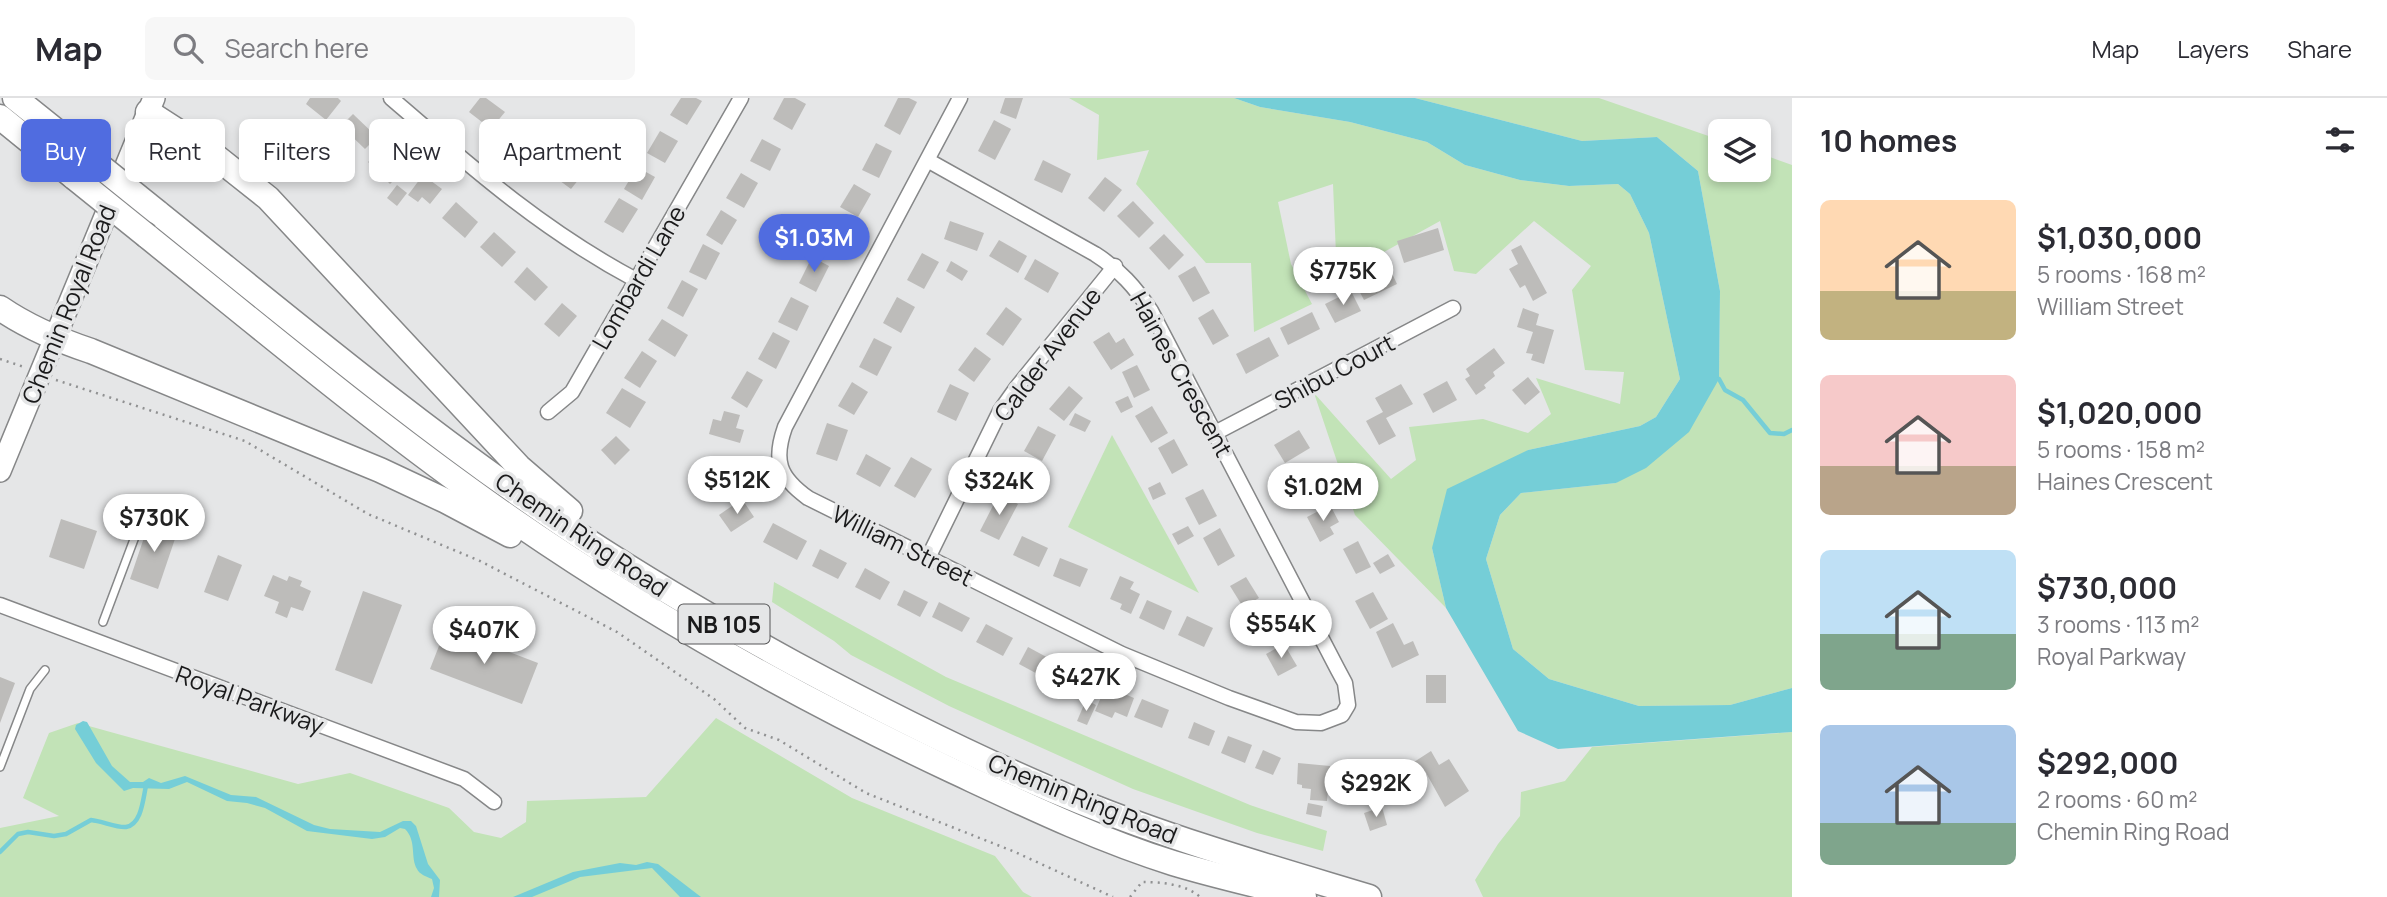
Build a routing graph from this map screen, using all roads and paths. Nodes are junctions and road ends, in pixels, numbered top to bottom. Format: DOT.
graph roads {
  1 [pos="15,98"];
  2 [pos="391,98"];
  3 [pos="741,98"];
  4 [pos="960,98"];
  5 [pos="151,105"];
  6 [pos="0,117"];
  7 [pos="929,161"];
  8 [pos="1115,266"];
  9 [pos="636,280"];
  10 [pos="0,308"];
  11 [pos="1453,308"];
  12 [pos="53,339"];
  13 [pos="0,359"];
  14 [pos="39,373"];
  15 [pos="548,412"];
  16 [pos="1215,433"];
  17 [pos="0,471"];
  18 [pos="142,517"];
  19 [pos="928,558"];
  20 [pos="0,605"];
  21 [pos="103,622"];
  22 [pos="743,664"];
  23 [pos="45,670"];
  24 [pos="852,695"];
  25 [pos="1342,715"];
  26 [pos="0,767"];
  27 [pos="494,802"];
  28 [pos="1113,897"];
  29 [pos="1130,897"];
  30 [pos="1200,897"];
  31 [pos="1304,897"];
  32 [pos="1369,897"];
  1 -- 24 [label="highway, Chemin Ring Road / NB 105, bridge"];
  2 -- 9 [label="street"];
  3 -- 9 [label="street, Lombardi Lane"];
  4 -- 7 [label="street, William Street"];
  5 -- 12 [label="main road, Chemin Royal Road"];
  5 -- 24 [label="highway"];
  6 -- 22 [label="highway, Chemin Ring Road / NB 105, bridge"];
  7 -- 8 [label="street, Haines Crescent"];
  7 -- 19 [label="street, William Street"];
  8 -- 16 [label="street, Haines Crescent"];
  8 -- 19 [label="street, Calder Avenue"];
  9 -- 15 [label="street, Lombardi Lane"];
  10 -- 12 [label="highway"];
  11 -- 16 [label="street, Shibu Court"];
  12 -- 14 [label="main road, Chemin Royal Road"];
  12 -- 22 [label="highway"];
  13 -- 14 [label="path"];
  14 -- 17 [label="main road, Chemin Royal Road"];
  14 -- 28 [label="path"];
  16 -- 25 [label="street, Haines Crescent"];
  18 -- 21 [label="lane"];
  19 -- 25 [label="street, William Street"];
  20 -- 27 [label="street, Royal Parkway"];
  22 -- 31 [label="highway, Chemin Ring Road / NB 105"];
  23 -- 26 [label="lane"];
  24 -- 32 [label="highway, Chemin Ring Road / NB 105"];
  29 -- 30 [label="path"];
}
